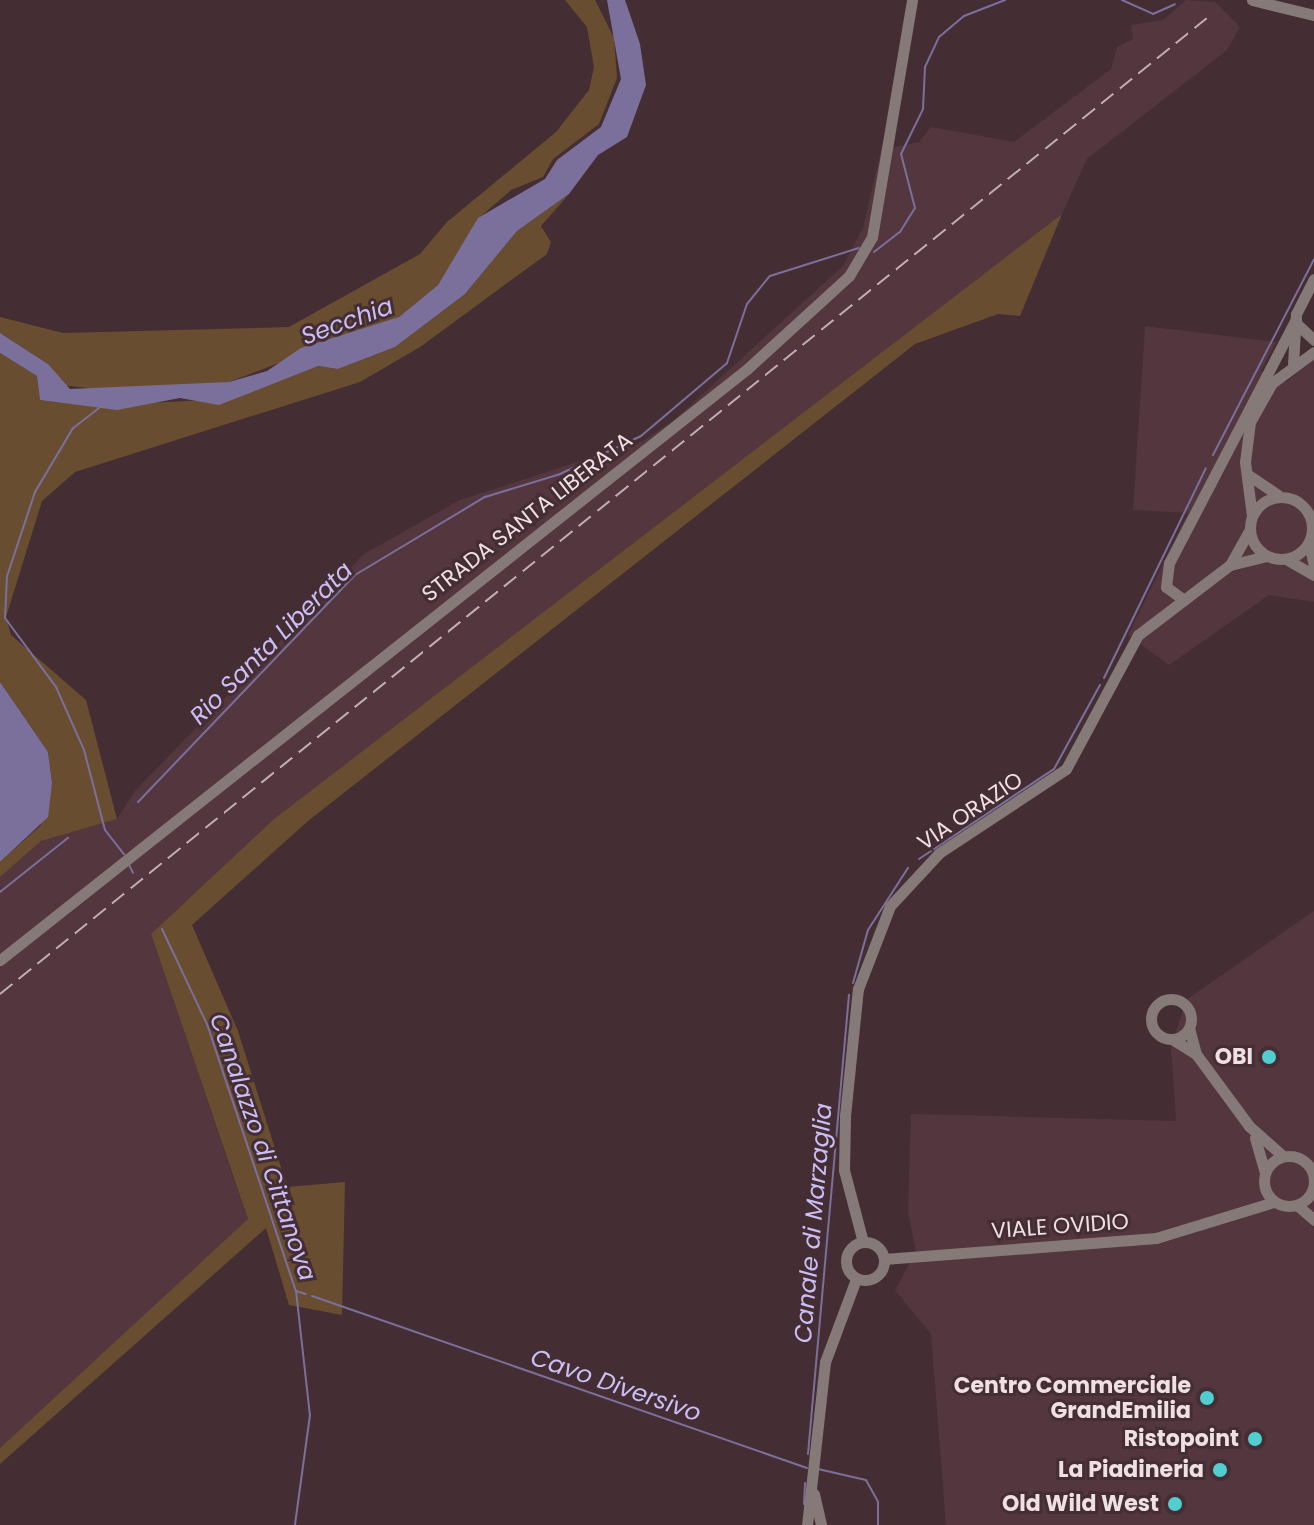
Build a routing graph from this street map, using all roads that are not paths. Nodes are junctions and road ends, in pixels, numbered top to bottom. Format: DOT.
graph roads {
  1 [pos="912,0"];
  2 [pos="1252,0"];
  3 [pos="1314,15"];
  4 [pos="1314,279"];
  5 [pos="1296,319"];
  6 [pos="1314,340"];
  7 [pos="1314,352"];
  8 [pos="1293,364"];
  9 [pos="1222,458"];
  10 [pos="1246,468"];
  11 [pos="1282,497"];
  12 [pos="1252,516"];
  13 [pos="1250,529"];
  14 [pos="1309,543"];
  15 [pos="1266,556"];
  16 [pos="1285,559"];
  17 [pos="1230,565"];
  18 [pos="1314,566"];
  19 [pos="1314,575"];
  20 [pos="1184,600"];
  21 [pos="0,960"];
  22 [pos="1189,1028"];
  23 [pos="1172,1039"];
  24 [pos="1196,1054"];
  25 [pos="1249,1126"];
  26 [pos="1314,1154"];
  27 [pos="1283,1156"];
  28 [pos="1301,1159"];
  29 [pos="1265,1173"];
  30 [pos="1314,1178"];
  31 [pos="1265,1189"];
  32 [pos="1310,1194"];
  33 [pos="1274,1202"];
  34 [pos="1297,1205"];
  35 [pos="1314,1210"];
  36 [pos="1235,1215"];
  37 [pos="1314,1220"];
  38 [pos="863,1242"];
  39 [pos="884,1259"];
  40 [pos="856,1279"];
  41 [pos="814,1481"];
  42 [pos="807,1525"];
  43 [pos="821,1525"];
  1 -- 21 [label="street, STRADA SANTA LIBERATA"];
  2 -- 3 [label="street"];
  4 -- 5 [label="street"];
  5 -- 6 [label="street"];
  5 -- 8 [label="street"];
  5 -- 9 [label="street"];
  7 -- 8 [label="street"];
  8 -- 10 [label="street"];
  9 -- 10 [label="street"];
  9 -- 20 [label="street"];
  10 -- 11 [label="street"];
  10 -- 12 [label="street"];
  11 -- 12 [label="street"];
  11 -- 14 [label="street"];
  12 -- 13 [label="street"];
  13 -- 15 [label="street"];
  13 -- 17 [label="street, VIA ORAZIO"];
  14 -- 16 [label="street"];
  14 -- 18 [label="street"];
  15 -- 16 [label="street"];
  15 -- 17 [label="street, VIA ORAZIO"];
  16 -- 19 [label="street"];
  17 -- 20 [label="street, VIA ORAZIO"];
  20 -- 38 [label="street, VIA ORAZIO"];
  22 -- 23 [label="street"];
  22 -- 23 [label="street"];
  22 -- 24 [label="street"];
  23 -- 24 [label="street"];
  24 -- 25 [label="street"];
  25 -- 27 [label="street"];
  25 -- 29 [label="street"];
  26 -- 28 [label="street"];
  27 -- 28 [label="street"];
  27 -- 29 [label="street"];
  28 -- 30 [label="street"];
  29 -- 31 [label="street"];
  30 -- 32 [label="street"];
  31 -- 33 [label="street"];
  31 -- 36 [label="street, VIALE OVIDIO"];
  32 -- 34 [label="street"];
  32 -- 35 [label="street"];
  33 -- 34 [label="street"];
  33 -- 36 [label="street, VIALE OVIDIO"];
  34 -- 37 [label="street"];
  36 -- 39 [label="street, VIALE OVIDIO"];
  38 -- 39 [label="street"];
  38 -- 40 [label="street"];
  39 -- 40 [label="street"];
  40 -- 41 [label="street"];
  41 -- 42 [label="street"];
  41 -- 43 [label="street"];
}
